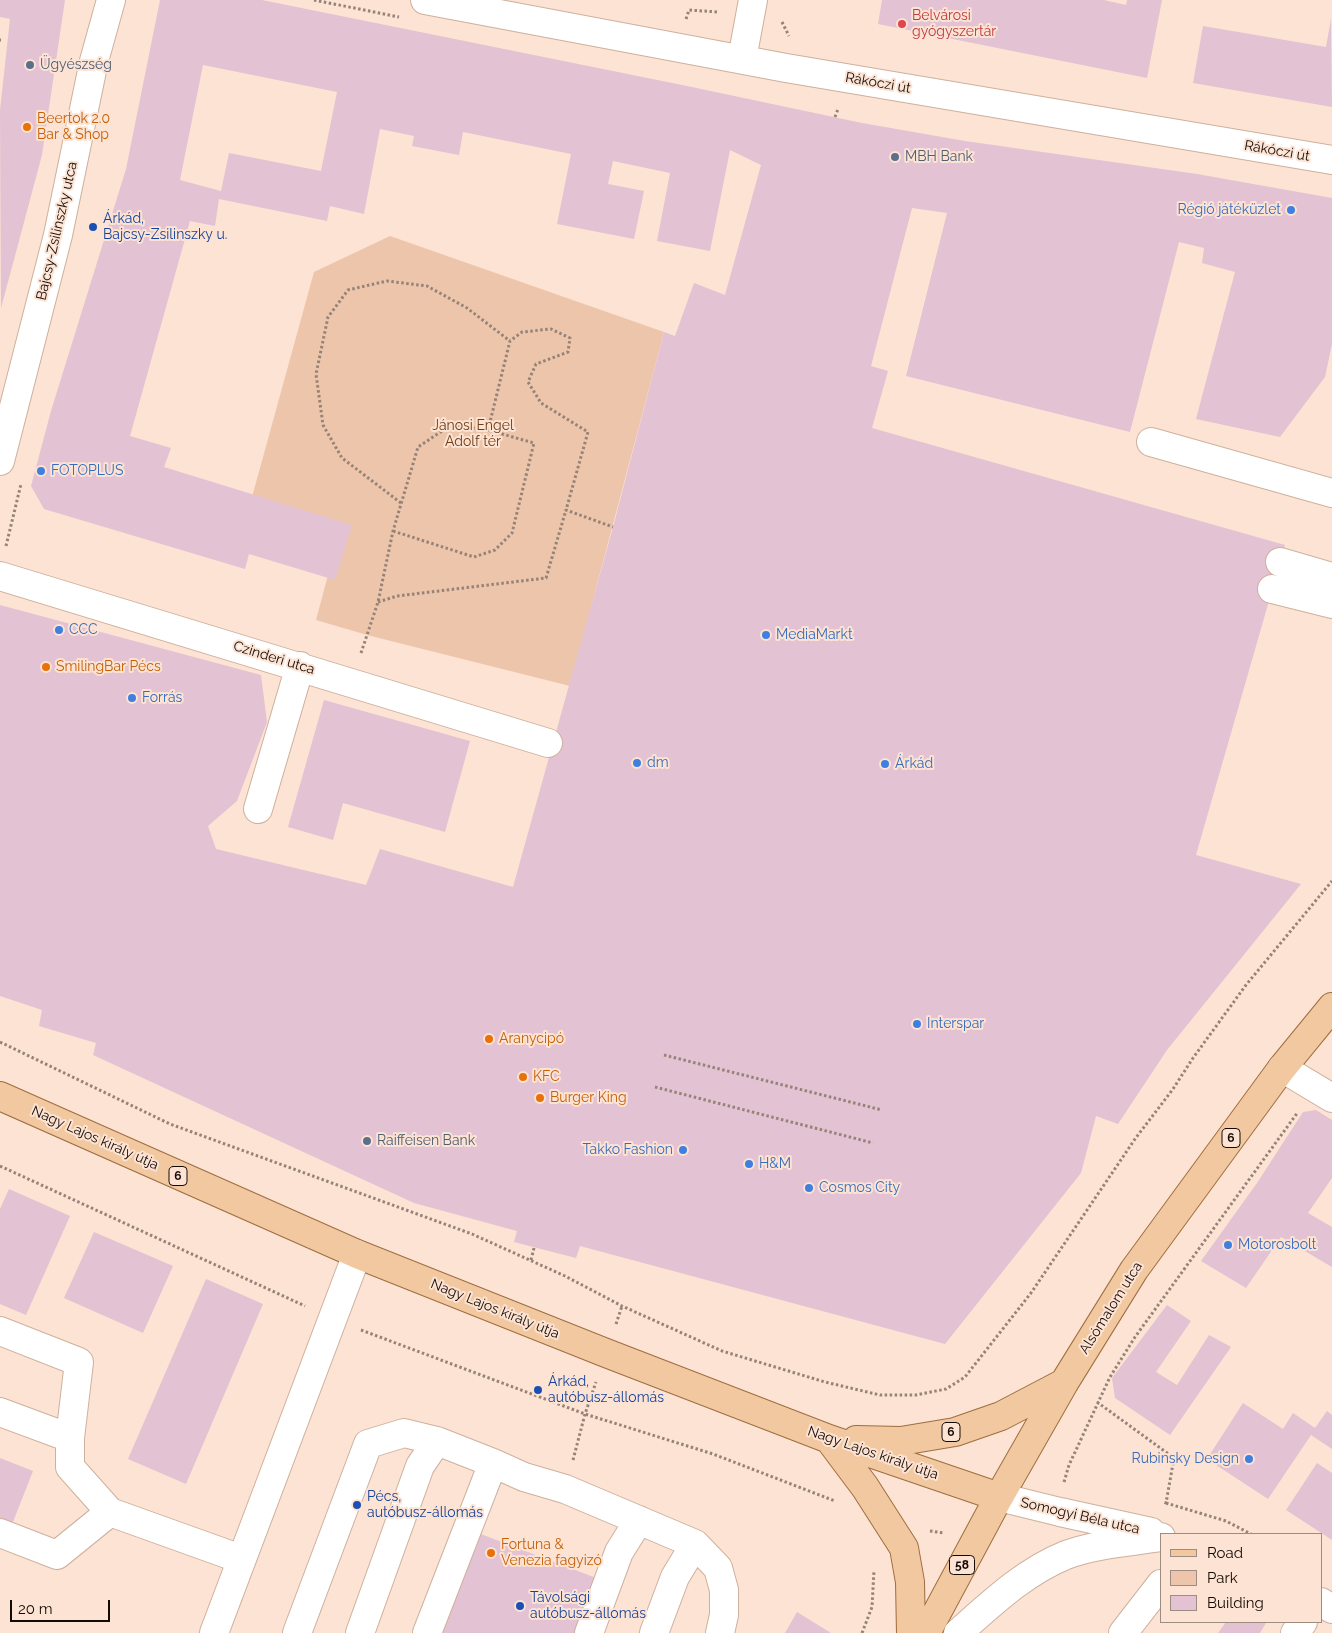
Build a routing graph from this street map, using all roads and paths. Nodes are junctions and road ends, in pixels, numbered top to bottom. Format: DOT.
graph roads {
  1 [pos="110,0"];
  2 [pos="425,0"];
  3 [pos="753,0"];
  4 [pos="742,60"];
  5 [pos="839,108"];
  6 [pos="835,117"];
  7 [pos="1332,160"];
  8 [pos="510,341"];
  9 [pos="488,430"];
  10 [pos="1151,442"];
  11 [pos="0,461"];
  12 [pos="1332,493"];
  13 [pos="401,502"];
  14 [pos="566,510"];
  15 [pos="613,527"];
  16 [pos="392,531"];
  17 [pos="1280,562"];
  18 [pos="0,576"];
  19 [pos="1332,577"];
  20 [pos="1272,589"];
  21 [pos="378,602"];
  22 [pos="1332,604"];
  23 [pos="300,666"];
  24 [pos="351,682"];
  25 [pos="548,742"];
  26 [pos="258,809"];
  27 [pos="1332,881"];
  28 [pos="1332,1008"];
  29 [pos="0,1042"];
  30 [pos="664,1055"];
  31 [pos="1282,1068"];
  32 [pos="655,1087"];
  33 [pos="1324,1093"];
  34 [pos="0,1096"];
  35 [pos="882,1110"];
  36 [pos="873,1143"];
  37 [pos="0,1166"];
  38 [pos="534,1248"];
  39 [pos="357,1254"];
  40 [pos="531,1260"];
  41 [pos="622,1306"];
  42 [pos="333,1320"];
  43 [pos="0,1331"];
  44 [pos="606,1353"];
  45 [pos="1064,1383"];
  46 [pos="1097,1402"];
  47 [pos="0,1412"];
  48 [pos="585,1414"];
  49 [pos="70,1438"];
  50 [pos="829,1439"];
  51 [pos="437,1441"];
  52 [pos="493,1463"];
  53 [pos="565,1489"];
  54 [pos="999,1497"];
  55 [pos="1158,1501"];
  56 [pos="1166,1503"];
  57 [pos="842,1504"];
  58 [pos="110,1512"];
  59 [pos="1060,1512"];
  60 [pos="639,1520"];
  61 [pos="0,1533"];
  62 [pos="1249,1533"];
  63 [pos="1160,1536"];
  64 [pos="1160,1536"];
  65 [pos="695,1544"];
  66 [pos="241,1559"];
  67 [pos="875,1563"];
  68 [pos="1160,1585"];
  69 [pos="214,1633"];
  70 [pos="297,1633"];
  71 [pos="360,1633"];
  72 [pos="427,1633"];
  73 [pos="589,1633"];
  74 [pos="654,1633"];
  75 [pos="720,1633"];
  76 [pos="862,1633"];
  77 [pos="911,1633"];
  78 [pos="926,1633"];
  79 [pos="958,1633"];
  80 [pos="1123,1633"];
  1 -- 11 [label="street, Bajcsy-Zsilinszky utca"];
  2 -- 4 [label="street, Rákóczi út"];
  3 -- 4 [label="street"];
  4 -- 7 [label="street, Rákóczi út"];
  5 -- 6 [label="path"];
  8 -- 9 [label="path"];
  8 -- 13 [label="path"];
  8 -- 14 [label="path"];
  9 -- 13 [label="path"];
  9 -- 16 [label="path"];
  10 -- 12 [label="street"];
  13 -- 16 [label="path"];
  14 -- 15 [label="path"];
  14 -- 21 [label="path"];
  16 -- 21 [label="path"];
  17 -- 19 [label="street"];
  18 -- 23 [label="street, Czinderi utca"];
  20 -- 22 [label="street"];
  21 -- 24 [label="path"];
  23 -- 24 [label="street, Czinderi utca"];
  23 -- 26 [label="street"];
  24 -- 25 [label="street, Czinderi utca"];
  27 -- 41 [label="path"];
  28 -- 31 [label="main road, Alsómalom utca / 6"];
  29 -- 40 [label="path"];
  30 -- 35 [label="path"];
  31 -- 33 [label="street"];
  31 -- 45 [label="main road, Alsómalom utca / 6"];
  32 -- 36 [label="path"];
  33 -- 46 [label="path"];
  34 -- 39 [label="main road, Nagy Lajos király útja / 6"];
  37 -- 42 [label="path"];
  38 -- 40 [label="path"];
  39 -- 42 [label="street"];
  39 -- 44 [label="main road, Nagy Lajos király útja / 6"];
  40 -- 41 [label="path"];
  41 -- 44 [label="path"];
  42 -- 48 [label="path"];
  42 -- 66 [label="street"];
  43 -- 49 [label="street"];
  44 -- 48 [label="path"];
  44 -- 50 [label="main road, Nagy Lajos király útja / 6"];
  45 -- 50 [label="main road, 6"];
  45 -- 54 [label="main road, Alsómalom utca / 6"];
  46 -- 56 [label="path"];
  46 -- 59 [label="path"];
  47 -- 49 [label="street"];
  48 -- 53 [label="path"];
  48 -- 57 [label="path"];
  49 -- 58 [label="street"];
  50 -- 54 [label="main road, Nagy Lajos király útja / 6"];
  50 -- 77 [label="main road"];
  51 -- 52 [label="street"];
  51 -- 70 [label="street"];
  51 -- 71 [label="street"];
  52 -- 53 [label="street"];
  52 -- 72 [label="street"];
  53 -- 60 [label="street"];
  54 -- 59 [label="street, Somogyi Béla utca"];
  54 -- 78 [label="main road, Alsómalom utca / 58"];
  55 -- 56 [label="path"];
  56 -- 62 [label="path"];
  58 -- 61 [label="street"];
  58 -- 66 [label="street"];
  59 -- 63 [label="street, Somogyi Béla utca"];
  60 -- 65 [label="street"];
  60 -- 73 [label="street"];
  64 -- 79 [label="street"];
  65 -- 74 [label="street"];
  65 -- 75 [label="street"];
  66 -- 69 [label="street"];
  67 -- 76 [label="path"];
  68 -- 80 [label="street"];
}
